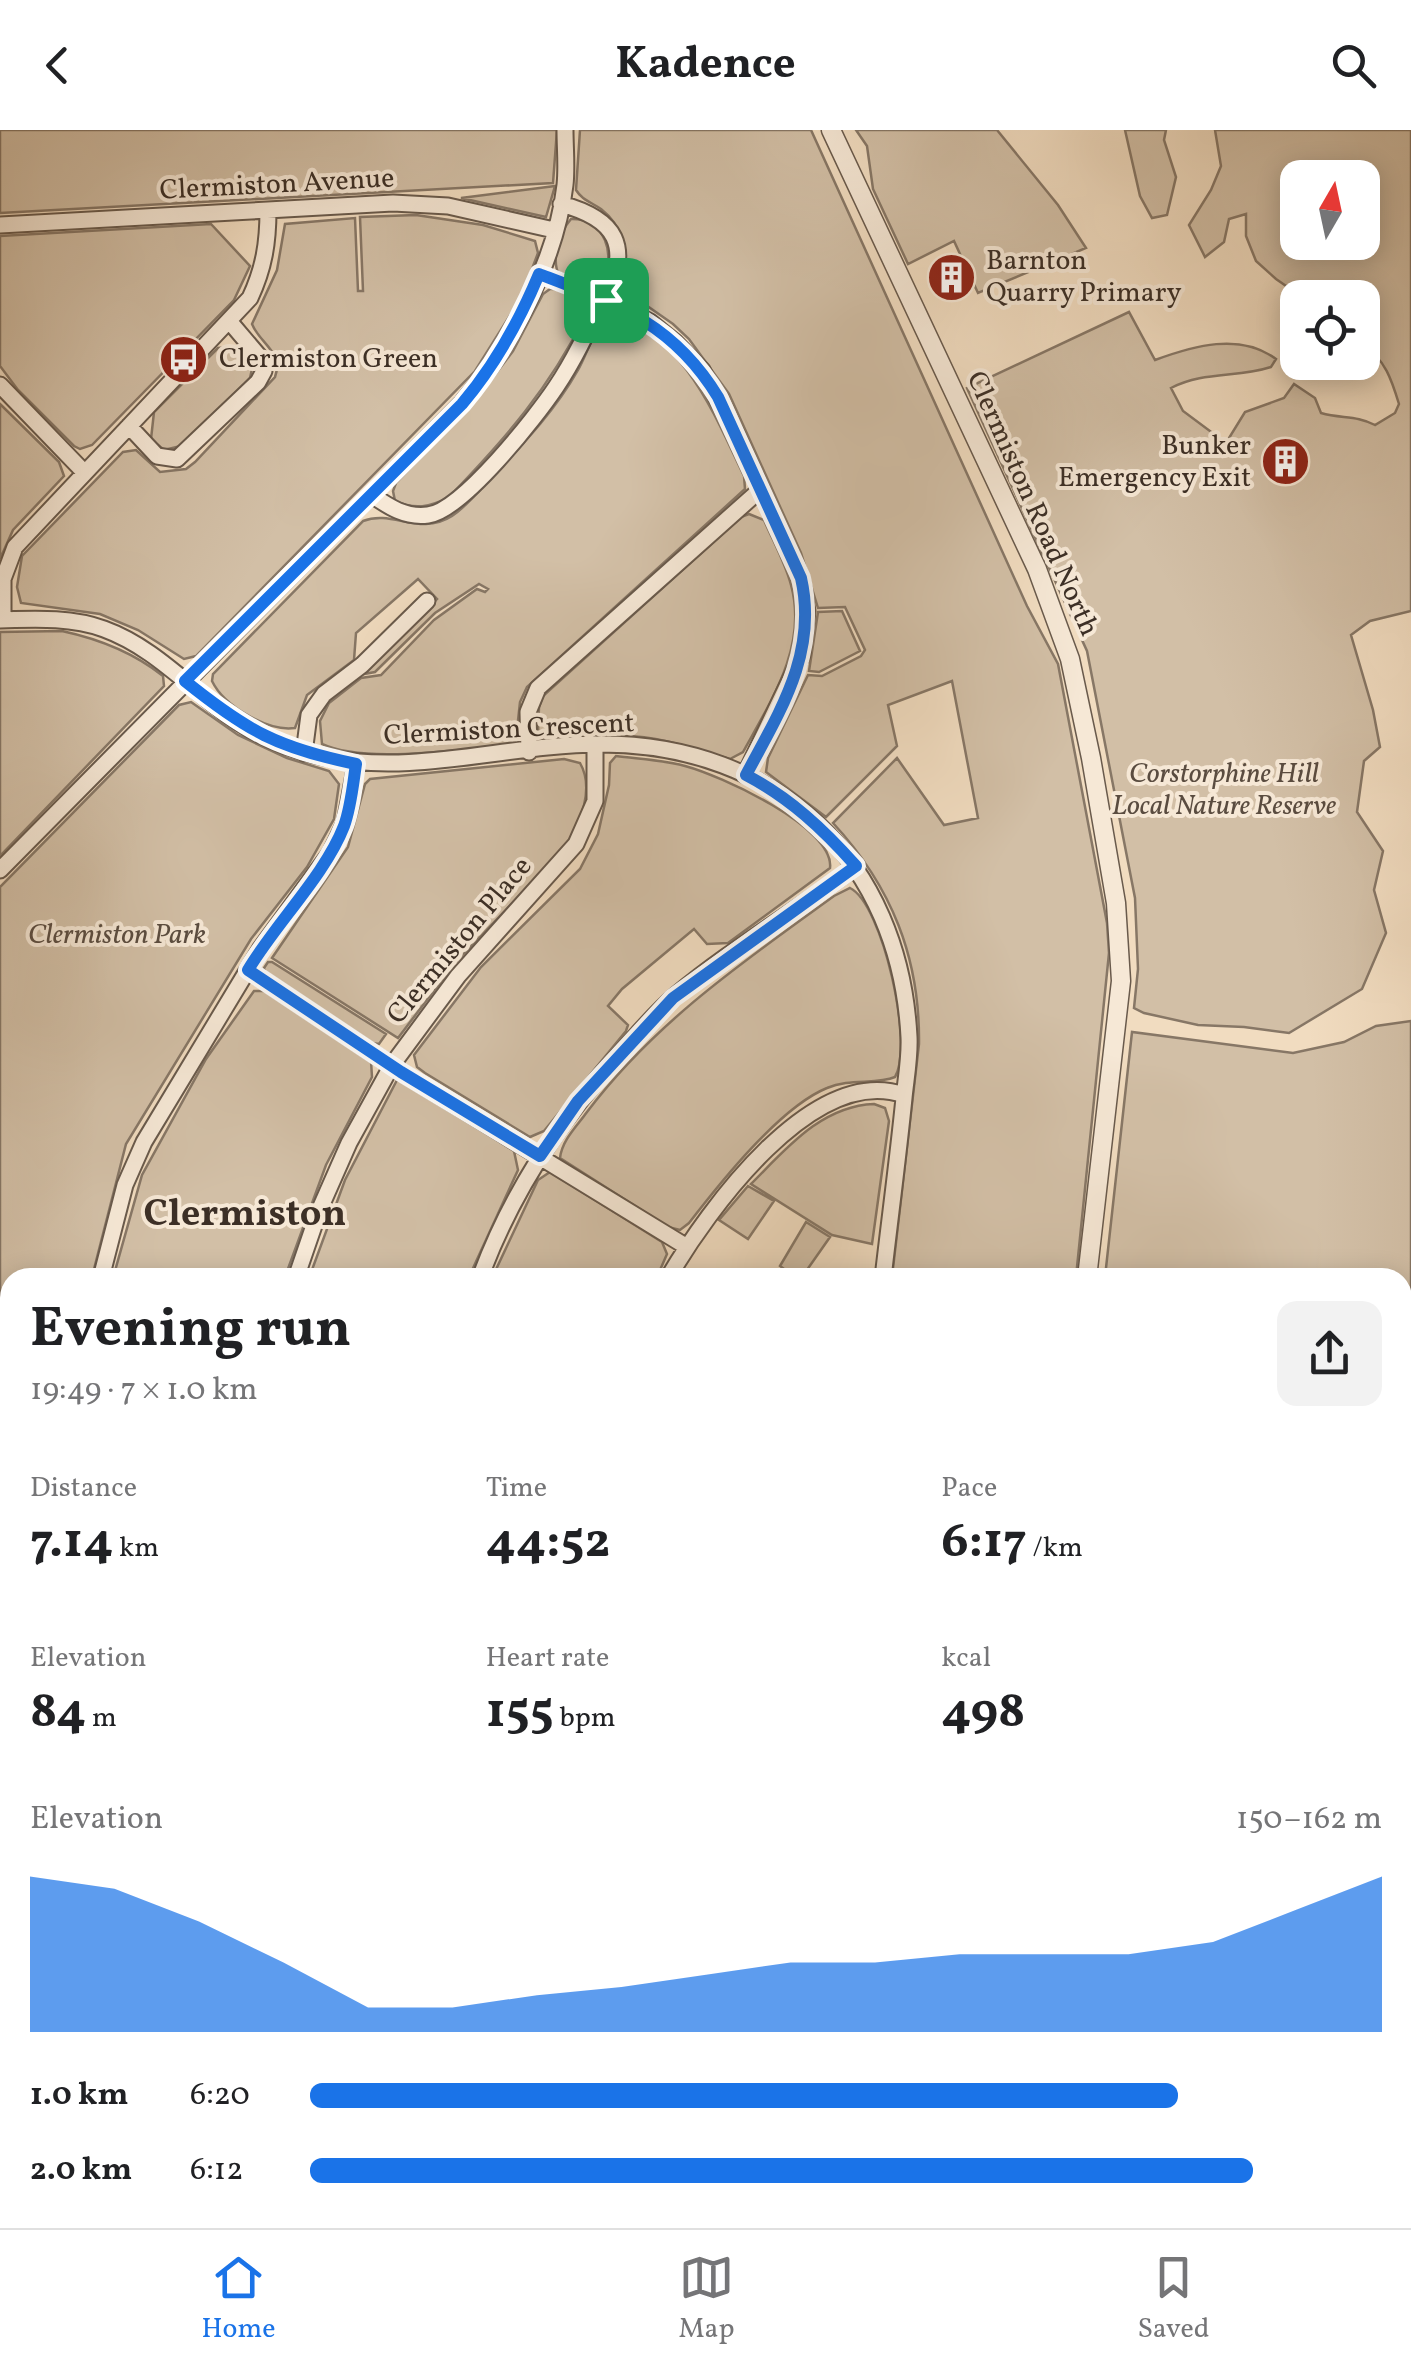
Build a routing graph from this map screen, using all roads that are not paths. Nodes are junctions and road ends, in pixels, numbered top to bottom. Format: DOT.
graph roads {
  1 [pos="565,130"];
  2 [pos="832,130"];
  3 [pos="561,204"];
  4 [pos="268,210"];
  5 [pos="0,225"];
  6 [pos="554,230"];
  7 [pos="539,274"];
  8 [pos="605,299"];
  9 [pos="230,322"];
  10 [pos="0,385"];
  11 [pos="129,426"];
  12 [pos="84,472"];
  13 [pos="761,489"];
  14 [pos="372,495"];
  15 [pos="428,602"];
  16 [pos="1,620"];
  17 [pos="185,681"];
  18 [pos="595,744"];
  19 [pos="529,752"];
  20 [pos="304,753"];
  21 [pos="356,764"];
  22 [pos="746,775"];
  23 [pos="856,866"];
  24 [pos="0,870"];
  25 [pos="248,970"];
  26 [pos="392,1064"];
  27 [pos="904,1095"];
  28 [pos="540,1156"];
  29 [pos="687,1247"];
  30 [pos="105,1268"];
  31 [pos="299,1268"];
  32 [pos="484,1268"];
  33 [pos="674,1268"];
  34 [pos="884,1268"];
  35 [pos="1088,1268"];
  1 -- 3 [label="street"];
  2 -- 35 [label="street, Clermiston Road North"];
  3 -- 6 [label="street"];
  3 -- 8 [label="street"];
  4 -- 5 [label="street, Clermiston Avenue"];
  4 -- 6 [label="street, Clermiston Avenue"];
  4 -- 9 [label="street"];
  6 -- 7 [label="street"];
  7 -- 8 [label="street"];
  7 -- 14 [label="street"];
  8 -- 13 [label="street"];
  8 -- 14 [label="street"];
  9 -- 11 [label="street"];
  9 -- 11 [label="street"];
  10 -- 12 [label="street"];
  11 -- 12 [label="street"];
  12 -- 16 [label="street"];
  13 -- 19 [label="street"];
  13 -- 22 [label="street"];
  14 -- 17 [label="street"];
  15 -- 20 [label="street"];
  16 -- 17 [label="street, Clermiston Crescent"];
  17 -- 20 [label="street, Clermiston Crescent"];
  17 -- 24 [label="street"];
  18 -- 19 [label="street, Clermiston Crescent"];
  18 -- 22 [label="street, Clermiston Crescent"];
  18 -- 26 [label="street, Clermiston Place"];
  19 -- 21 [label="street, Clermiston Crescent"];
  20 -- 21 [label="street, Clermiston Crescent"];
  21 -- 25 [label="street"];
  22 -- 23 [label="street, Clermiston Crescent"];
  23 -- 27 [label="street, Clermiston Crescent"];
  23 -- 28 [label="street"];
  25 -- 26 [label="street"];
  25 -- 30 [label="street"];
  26 -- 28 [label="street"];
  26 -- 31 [label="street, Clermiston Place"];
  27 -- 29 [label="street"];
  27 -- 34 [label="street, Clermiston Crescent"];
  28 -- 29 [label="street"];
  28 -- 32 [label="street"];
  29 -- 33 [label="street"];
}
